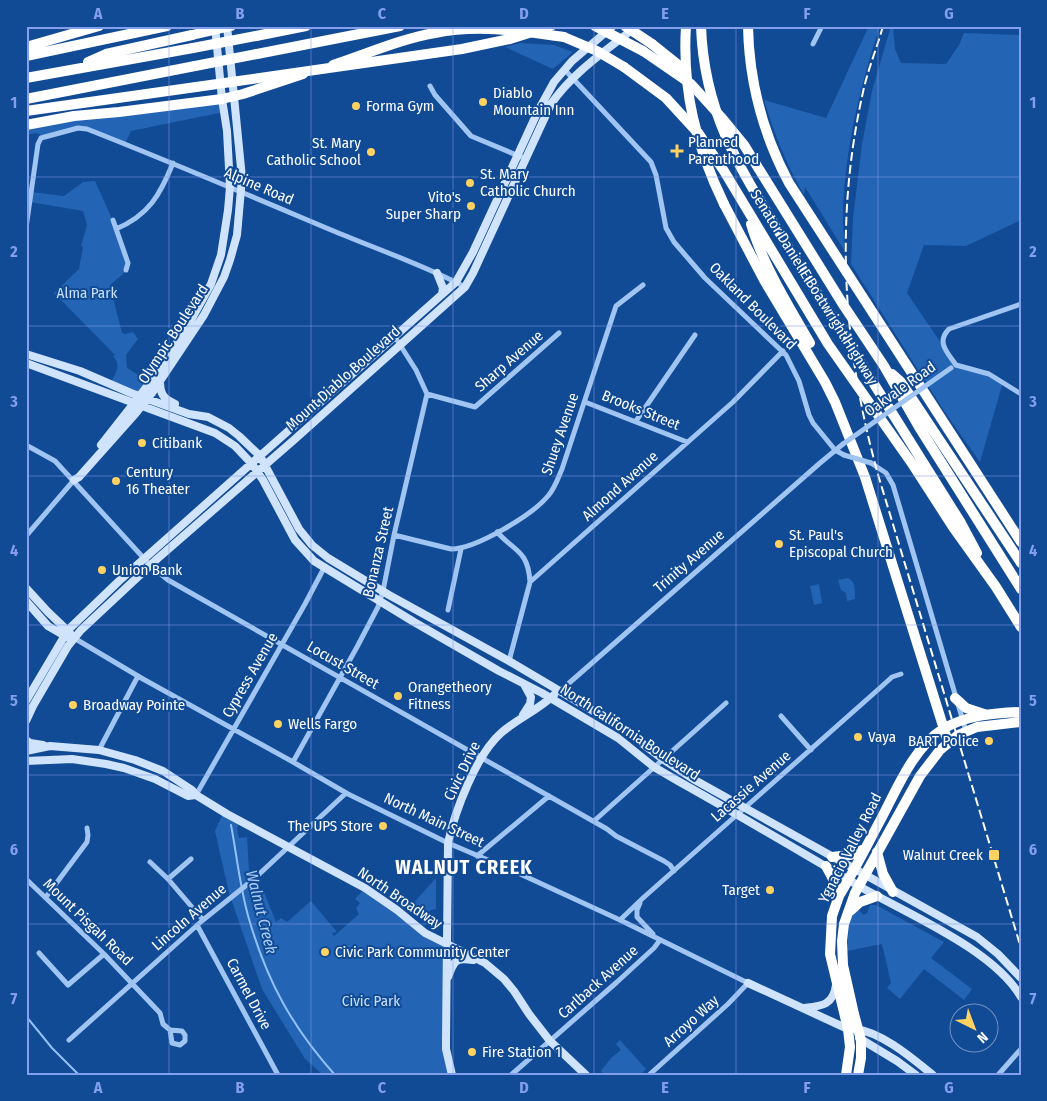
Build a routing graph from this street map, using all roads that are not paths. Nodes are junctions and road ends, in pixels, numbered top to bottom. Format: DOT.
graph roads {
  1 [pos="99,26"];
  2 [pos="167,26"];
  3 [pos="215,26"];
  4 [pos="227,26"];
  5 [pos="231,26"];
  6 [pos="306,26"];
  7 [pos="400,26"];
  8 [pos="526,26"];
  9 [pos="551,26"];
  10 [pos="595,26"];
  11 [pos="613,26"];
  12 [pos="625,26"];
  13 [pos="686,26"];
  14 [pos="701,26"];
  15 [pos="748,26"];
  16 [pos="822,26"];
  17 [pos="638,27"];
  18 [pos="564,37"];
  19 [pos="813,44"];
  20 [pos="26,47"];
  21 [pos="26,56"];
  22 [pos="74,68"];
  23 [pos="564,69"];
  24 [pos="26,78"];
  25 [pos="573,78"];
  26 [pos="690,84"];
  27 [pos="430,86"];
  28 [pos="233,96"];
  29 [pos="26,99"];
  30 [pos="222,99"];
  31 [pos="26,111"];
  32 [pos="26,125"];
  33 [pos="517,155"];
  34 [pos="526,159"];
  35 [pos="173,163"];
  36 [pos="230,186"];
  37 [pos="242,192"];
  38 [pos="748,210"];
  39 [pos="113,220"];
  40 [pos="26,228"];
  41 [pos="116,229"];
  42 [pos="126,270"];
  43 [pos="437,273"];
  44 [pos="456,282"];
  45 [pos="643,285"];
  46 [pos="465,286"];
  47 [pos="442,294"];
  48 [pos="1021,304"];
  49 [pos="560,333"];
  50 [pos="695,335"];
  51 [pos="395,336"];
  52 [pos="401,344"];
  53 [pos="783,350"];
  54 [pos="26,354"];
  55 [pos="26,363"];
  56 [pos="884,366"];
  57 [pos="953,367"];
  58 [pos="160,380"];
  59 [pos="427,394"];
  60 [pos="1021,394"];
  61 [pos="139,396"];
  62 [pos="148,399"];
  63 [pos="585,402"];
  64 [pos="134,404"];
  65 [pos="142,407"];
  66 [pos="199,414"];
  67 [pos="636,421"];
  68 [pos="687,442"];
  69 [pos="26,445"];
  70 [pos="835,450"];
  71 [pos="260,456"];
  72 [pos="252,464"];
  73 [pos="266,465"];
  74 [pos="258,472"];
  75 [pos="865,477"];
  76 [pos="74,480"];
  77 [pos="497,532"];
  78 [pos="394,535"];
  79 [pos="26,536"];
  80 [pos="1021,542"];
  81 [pos="461,549"];
  82 [pos="147,562"];
  83 [pos="1021,563"];
  84 [pos="324,568"];
  85 [pos="530,582"];
  86 [pos="996,587"];
  87 [pos="26,588"];
  88 [pos="1021,589"];
  89 [pos="383,591"];
  90 [pos="26,600"];
  91 [pos="381,601"];
  92 [pos="448,610"];
  93 [pos="1021,627"];
  94 [pos="66,633"];
  95 [pos="74,638"];
  96 [pos="282,644"];
  97 [pos="509,661"];
  98 [pos="902,674"];
  99 [pos="138,676"];
  100 [pos="340,678"];
  101 [pos="522,682"];
  102 [pos="560,691"];
  103 [pos="551,698"];
  104 [pos="955,698"];
  105 [pos="26,702"];
  106 [pos="726,703"];
  107 [pos="1021,712"];
  108 [pos="985,715"];
  109 [pos="782,716"];
  110 [pos="519,720"];
  111 [pos="26,721"];
  112 [pos="1021,722"];
  113 [pos="964,726"];
  114 [pos="234,728"];
  115 [pos="944,729"];
  116 [pos="26,740"];
  117 [pos="948,742"];
  118 [pos="50,746"];
  119 [pos="99,750"];
  120 [pos="811,750"];
  121 [pos="26,751"];
  122 [pos="481,758"];
  123 [pos="664,760"];
  124 [pos="26,761"];
  125 [pos="293,762"];
  126 [pos="654,767"];
  127 [pos="346,793"];
  128 [pos="196,795"];
  129 [pos="549,796"];
  130 [pos="745,807"];
  131 [pos="736,815"];
  132 [pos="594,822"];
  133 [pos="87,828"];
  134 [pos="448,843"];
  135 [pos="289,847"];
  136 [pos="866,848"];
  137 [pos="877,852"];
  138 [pos="477,856"];
  139 [pos="190,859"];
  140 [pos="150,862"];
  141 [pos="829,862"];
  142 [pos="854,870"];
  143 [pos="674,871"];
  144 [pos="865,876"];
  145 [pos="168,878"];
  146 [pos="26,879"];
  147 [pos="849,880"];
  148 [pos="859,886"];
  149 [pos="893,892"];
  150 [pos="877,896"];
  151 [pos="46,897"];
  152 [pos="643,898"];
  153 [pos="837,904"];
  154 [pos="847,913"];
  155 [pos="203,920"];
  156 [pos="620,920"];
  157 [pos="197,925"];
  158 [pos="660,940"];
  159 [pos="446,944"];
  160 [pos="39,953"];
  161 [pos="104,954"];
  162 [pos="483,961"];
  163 [pos="1021,978"];
  164 [pos="132,983"];
  165 [pos="748,983"];
  166 [pos="446,984"];
  167 [pos="836,985"];
  168 [pos="1020,995"];
  169 [pos="802,1008"];
  170 [pos="853,1029"];
  171 [pos="170,1030"];
  172 [pos="69,1040"];
  173 [pos="861,1040"];
  174 [pos="550,1041"];
  175 [pos="1021,1049"];
  176 [pos="928,1073"];
  177 [pos="278,1075"];
  178 [pos="452,1075"];
  179 [pos="511,1075"];
  180 [pos="586,1075"];
  181 [pos="649,1075"];
  182 [pos="846,1075"];
  183 [pos="858,1075"];
  184 [pos="916,1075"];
  185 [pos="998,1075"];
  1 -- 20 [label="highway"];
  2 -- 21 [label="highway"];
  3 -- 30 [label="main road, Olympic Boulevard"];
  4 -- 28 [label="main road, Olympic Boulevard"];
  5 -- 22 [label="highway, bridge"];
  6 -- 22 [label="highway, bridge"];
  7 -- 29 [label="highway, bridge"];
  8 -- 18 [label="highway, Senator Daniel E Boatwright Highway"];
  9 -- 31 [label="highway, bridge"];
  10 -- 26 [label="highway, Senator Daniel E Boatwright Highway, bridge"];
  11 -- 23 [label="main road, Mount Diablo Boulevard"];
  12 -- 26 [label="highway, bridge"];
  13 -- 75 [label="highway, bridge"];
  14 -- 86 [label="highway, bridge"];
  15 -- 80 [label="highway"];
  16 -- 19 [label="street"];
  17 -- 25 [label="main road, Mount Diablo Boulevard"];
  18 -- 28 [label="highway"];
  18 -- 38 [label="highway, Senator Daniel E Boatwright Highway, bridge"];
  22 -- 24 [label="highway"];
  23 -- 25 [label="street, Oakland Boulevard"];
  23 -- 33 [label="main road, Mount Diablo Boulevard"];
  25 -- 34 [label="main road, Mount Diablo Boulevard"];
  25 -- 53 [label="street, Oakland Boulevard"];
  26 -- 56 [label="highway, Senator Daniel E Boatwright Highway"];
  27 -- 33 [label="street"];
  28 -- 30 [label="highway"];
  28 -- 37 [label="main road, Olympic Boulevard"];
  30 -- 32 [label="highway"];
  30 -- 36 [label="main road, Olympic Boulevard"];
  33 -- 34 [label="street"];
  33 -- 44 [label="main road, Mount Diablo Boulevard"];
  34 -- 46 [label="main road, Mount Diablo Boulevard"];
  35 -- 36 [label="street, Alpine Road"];
  35 -- 40 [label="street, Alpine Road"];
  35 -- 41 [label="street"];
  36 -- 37 [label="street, Alpine Road"];
  36 -- 61 [label="main road, Olympic Boulevard"];
  37 -- 43 [label="street, Alpine Road"];
  37 -- 58 [label="main road, Olympic Boulevard"];
  38 -- 75 [label="highway"];
  38 -- 86 [label="highway, Senator Daniel E Boatwright Highway"];
  39 -- 41 [label="street"];
  41 -- 42 [label="street"];
  43 -- 44 [label="street, Alpine Road"];
  43 -- 47 [label="main road"];
  44 -- 46 [label="street, Alpine Road"];
  44 -- 47 [label="main road, Mount Diablo Boulevard"];
  45 -- 63 [label="street, Shuey Avenue"];
  46 -- 52 [label="main road, Mount Diablo Boulevard"];
  47 -- 51 [label="main road, Mount Diablo Boulevard"];
  48 -- 57 [label="street, Oakvale Road"];
  49 -- 59 [label="street, Sharp Avenue"];
  50 -- 67 [label="street"];
  51 -- 52 [label="street"];
  51 -- 71 [label="main road, Mount Diablo Boulevard"];
  52 -- 59 [label="street"];
  52 -- 73 [label="main road, Mount Diablo Boulevard"];
  53 -- 68 [label="street, Almond Avenue"];
  53 -- 70 [label="street, Oakland Boulevard"];
  54 -- 61 [label="main road"];
  55 -- 64 [label="main road, North California Boulevard"];
  56 -- 83 [label="highway"];
  56 -- 88 [label="highway, Senator Daniel E Boatwright Highway"];
  57 -- 60 [label="street"];
  57 -- 70 [label="street, Oakvale Road, bridge"];
  58 -- 62 [label="main road, Olympic Boulevard"];
  58 -- 66 [label="main road"];
  59 -- 78 [label="street, Bonanza Street"];
  61 -- 62 [label="main road"];
  61 -- 64 [label="main road, Olympic Boulevard"];
  62 -- 65 [label="main road, Olympic Boulevard"];
  62 -- 66 [label="main road"];
  63 -- 67 [label="street, Brooks Street"];
  63 -- 77 [label="street, Shuey Avenue"];
  64 -- 65 [label="main road, North California Boulevard"];
  64 -- 76 [label="main road, Olympic Boulevard"];
  65 -- 72 [label="main road, North California Boulevard"];
  65 -- 76 [label="main road, Olympic Boulevard"];
  66 -- 71 [label="main road, North California Boulevard"];
  67 -- 68 [label="street, Brooks Street"];
  68 -- 85 [label="street, Almond Avenue"];
  69 -- 76 [label="street, Locust Street"];
  70 -- 102 [label="street, Trinity Avenue"];
  70 -- 104 [label="street, Oakland Boulevard, bridge"];
  71 -- 72 [label="main road, Mount Diablo Boulevard"];
  71 -- 73 [label="main road, North California Boulevard"];
  72 -- 74 [label="main road, North California Boulevard"];
  72 -- 82 [label="main road, Mount Diablo Boulevard"];
  73 -- 74 [label="main road, Mount Diablo Boulevard"];
  73 -- 89 [label="main road, North California Boulevard"];
  74 -- 82 [label="main road, Mount Diablo Boulevard"];
  74 -- 84 [label="main road, North California Boulevard"];
  75 -- 115 [label="highway"];
  76 -- 79 [label="street, Olympic Boulevard"];
  76 -- 82 [label="street, Locust Street"];
  77 -- 81 [label="street, Shuey Avenue"];
  77 -- 85 [label="street"];
  78 -- 81 [label="street"];
  78 -- 89 [label="street, Bonanza Street"];
  81 -- 92 [label="street"];
  82 -- 94 [label="main road, Mount Diablo Boulevard"];
  82 -- 95 [label="main road, Mount Diablo Boulevard"];
  82 -- 96 [label="street, Locust Street"];
  84 -- 91 [label="main road, North California Boulevard"];
  84 -- 96 [label="street, Cypress Avenue"];
  85 -- 97 [label="street"];
  86 -- 93 [label="highway, Senator Daniel E Boatwright Highway"];
  87 -- 94 [label="main road"];
  89 -- 91 [label="street, Bonanza Street"];
  89 -- 97 [label="main road, North California Boulevard"];
  90 -- 94 [label="main road"];
  91 -- 100 [label="street, Bonanza Street"];
  91 -- 101 [label="main road, North California Boulevard"];
  94 -- 95 [label="main road"];
  94 -- 105 [label="main road, Mount Diablo Boulevard"];
  95 -- 99 [label="street, North Main Street"];
  95 -- 111 [label="main road, Mount Diablo Boulevard"];
  96 -- 100 [label="street, Locust Street"];
  96 -- 114 [label="street, Cypress Avenue"];
  97 -- 102 [label="main road, North California Boulevard"];
  98 -- 120 [label="street, Lacassie Avenue"];
  99 -- 114 [label="street, North Main Street"];
  99 -- 119 [label="street"];
  100 -- 122 [label="street, Locust Street"];
  100 -- 125 [label="street, Bonanza Street"];
  101 -- 103 [label="main road, North California Boulevard"];
  101 -- 110 [label="main road"];
  102 -- 103 [label="main road, Civic Drive"];
  102 -- 123 [label="main road, North California Boulevard"];
  103 -- 110 [label="main road, Civic Drive"];
  103 -- 126 [label="main road, North California Boulevard"];
  104 -- 108 [label="highway"];
  104 -- 113 [label="street, Oakland Boulevard"];
  106 -- 123 [label="street"];
  107 -- 108 [label="highway, Ygnacio Valley Road"];
  108 -- 113 [label="highway, Ygnacio Valley Road"];
  109 -- 120 [label="street"];
  110 -- 122 [label="main road, Civic Drive"];
  112 -- 113 [label="highway, Ygnacio Valley Road"];
  113 -- 115 [label="highway, Ygnacio Valley Road"];
  113 -- 117 [label="highway, Ygnacio Valley Road"];
  114 -- 125 [label="street, North Main Street"];
  114 -- 128 [label="street, Cypress Avenue"];
  115 -- 117 [label="highway"];
  115 -- 136 [label="highway, Ygnacio Valley Road"];
  116 -- 118 [label="main road"];
  117 -- 137 [label="highway, Ygnacio Valley Road"];
  118 -- 119 [label="main road, North Broadway"];
  118 -- 121 [label="main road, North Broadway"];
  119 -- 128 [label="main road, North Broadway"];
  120 -- 130 [label="street, Lacassie Avenue"];
  122 -- 129 [label="street, Locust Street"];
  122 -- 134 [label="main road, Civic Drive"];
  123 -- 126 [label="street"];
  123 -- 130 [label="main road, North California Boulevard"];
  124 -- 128 [label="main road, North Broadway"];
  125 -- 127 [label="street, North Main Street"];
  126 -- 131 [label="main road, North California Boulevard"];
  126 -- 132 [label="street"];
  127 -- 134 [label="street, North Main Street"];
  127 -- 135 [label="street, Lincoln Avenue"];
  128 -- 135 [label="main road, North Broadway"];
  129 -- 132 [label="street, Locust Street"];
  129 -- 138 [label="street"];
  130 -- 131 [label="street, Lacassie Avenue"];
  130 -- 141 [label="main road, North California Boulevard"];
  131 -- 141 [label="main road, North California Boulevard"];
  131 -- 143 [label="street, Lacassie Avenue"];
  132 -- 143 [label="street, Locust Street"];
  133 -- 151 [label="street"];
  134 -- 138 [label="street, North Main Street"];
  134 -- 159 [label="main road, Civic Drive"];
  135 -- 155 [label="street, Lincoln Avenue"];
  135 -- 159 [label="main road, North Broadway"];
  136 -- 141 [label="highway"];
  136 -- 142 [label="highway, Ygnacio Valley Road"];
  137 -- 144 [label="highway, Ygnacio Valley Road"];
  137 -- 149 [label="highway"];
  138 -- 156 [label="street, North Main Street"];
  139 -- 145 [label="street"];
  140 -- 145 [label="street"];
  141 -- 142 [label="main road, North California Boulevard"];
  141 -- 147 [label="main road, North California Boulevard"];
  141 -- 153 [label="highway"];
  142 -- 144 [label="main road, North California Boulevard"];
  142 -- 147 [label="highway, Ygnacio Valley Road"];
  143 -- 152 [label="street, Lacassie Avenue"];
  144 -- 148 [label="highway, Ygnacio Valley Road"];
  144 -- 149 [label="main road, North California Boulevard"];
  145 -- 155 [label="street"];
  146 -- 151 [label="street, Mount Pisgah Road"];
  147 -- 148 [label="main road, North California Boulevard"];
  147 -- 153 [label="highway, Ygnacio Valley Road"];
  148 -- 150 [label="main road, North California Boulevard"];
  148 -- 154 [label="highway, Ygnacio Valley Road"];
  149 -- 163 [label="main road, North California Boulevard"];
  150 -- 154 [label="highway"];
  150 -- 168 [label="main road, North California Boulevard"];
  151 -- 161 [label="street, Mount Pisgah Road"];
  152 -- 156 [label="street, Lacassie Avenue"];
  152 -- 158 [label="street"];
  153 -- 167 [label="highway, Ygnacio Valley Road"];
  154 -- 170 [label="highway, Ygnacio Valley Road"];
  155 -- 157 [label="street, Lincoln Avenue"];
  156 -- 158 [label="street, North Main Street"];
  157 -- 164 [label="street, Lincoln Avenue"];
  157 -- 177 [label="street, Carmel Drive"];
  158 -- 165 [label="street, North Main Street"];
  158 -- 174 [label="street, Carlback Avenue"];
  159 -- 162 [label="main road, North Broadway"];
  159 -- 166 [label="main road, Civic Drive"];
  160 -- 161 [label="street"];
  161 -- 164 [label="street, Mount Pisgah Road"];
  162 -- 166 [label="main road"];
  162 -- 174 [label="main road, North Broadway"];
  164 -- 171 [label="street, Mount Pisgah Road"];
  164 -- 172 [label="street, Lincoln Avenue"];
  165 -- 169 [label="main road, North Main Street"];
  165 -- 181 [label="street, Arroyo Way"];
  166 -- 178 [label="main road, Civic Drive"];
  167 -- 169 [label="main road"];
  167 -- 170 [label="highway, Ygnacio Valley Road"];
  169 -- 170 [label="main road, North Main Street"];
  170 -- 173 [label="highway, Ygnacio Valley Road"];
  170 -- 176 [label="main road, North Main Street"];
  170 -- 182 [label="highway, Ygnacio Valley Road"];
  173 -- 183 [label="highway, Ygnacio Valley Road"];
  173 -- 184 [label="main road"];
  174 -- 179 [label="street, Carlback Avenue"];
  174 -- 180 [label="main road, North Broadway"];
  175 -- 185 [label="street"];
}
